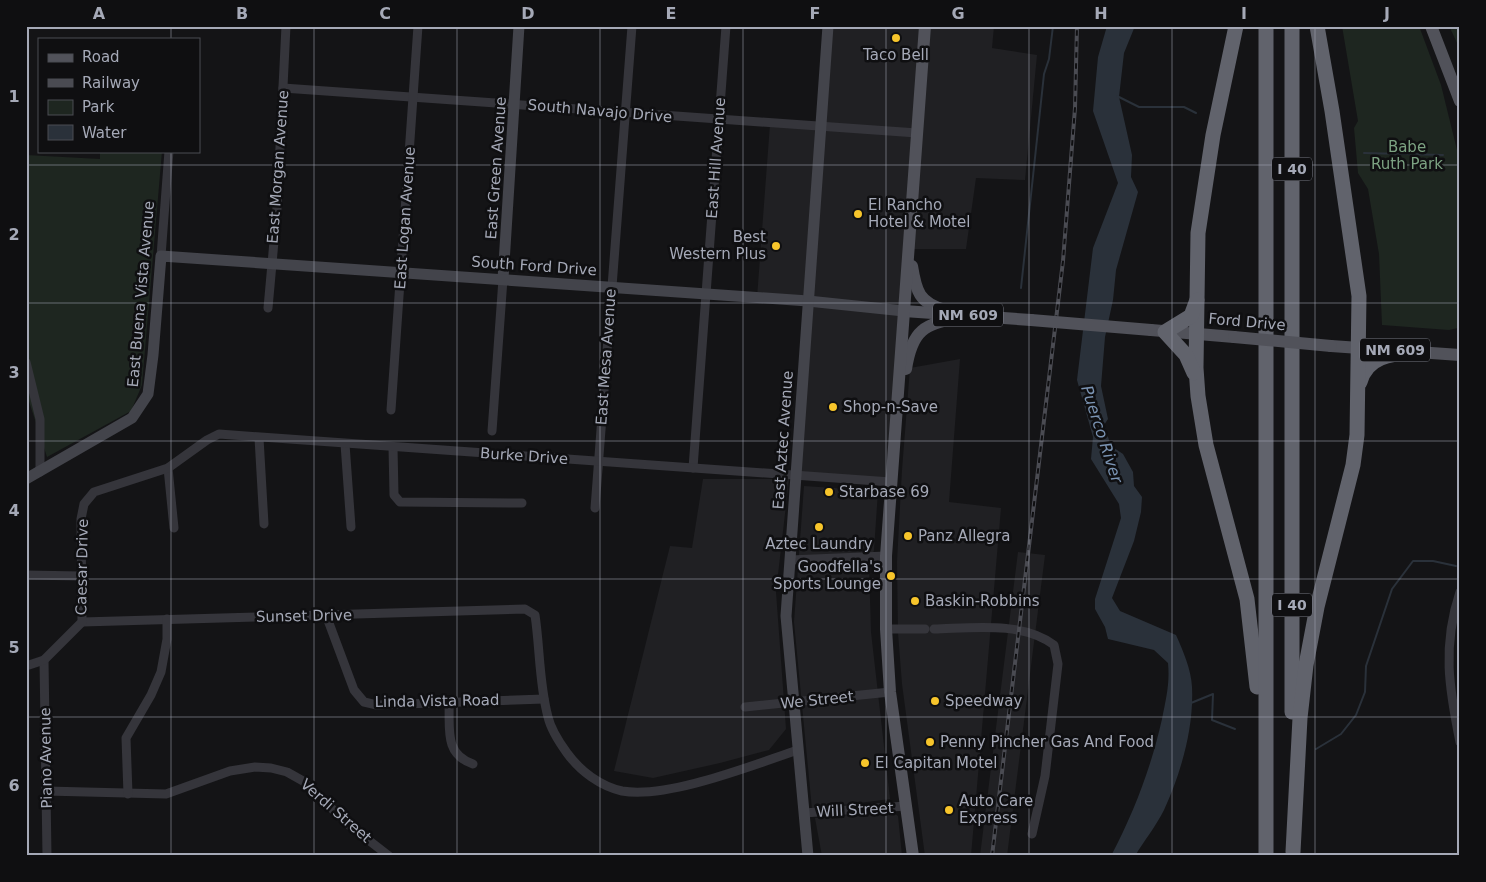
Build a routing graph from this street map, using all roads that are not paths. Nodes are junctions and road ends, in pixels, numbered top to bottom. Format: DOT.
graph roads {
  1 [pos="286,26"];
  2 [pos="418,26"];
  3 [pos="520,26"];
  4 [pos="632,26"];
  5 [pos="726,26"];
  6 [pos="828,26"];
  7 [pos="925,26"];
  8 [pos="1236,26"];
  9 [pos="1266,26"];
  10 [pos="1292,26"];
  11 [pos="1317,26"];
  12 [pos="1431,26"];
  13 [pos="283,88"];
  14 [pos="413,99"];
  15 [pos="1460,101"];
  16 [pos="515,104"];
  17 [pos="626,113"];
  18 [pos="719,120"];
  19 [pos="820,127"];
  20 [pos="917,133"];
  21 [pos="169,152"];
  22 [pos="910,225"];
  23 [pos="161,256"];
  24 [pos="271,263"];
  25 [pos="401,272"];
  26 [pos="503,279"];
  27 [pos="1198,286"];
  28 [pos="610,287"];
  29 [pos="707,294"];
  30 [pos="808,301"];
  31 [pos="268,308"];
  32 [pos="904,311"];
  33 [pos="967,315"];
  34 [pos="1158,331"];
  35 [pos="1198,335"];
  36 [pos="1359,348"];
  37 [pos="1414,352"];
  38 [pos="1460,355"];
  39 [pos="26,362"];
  40 [pos="1358,388"];
  41 [pos="1198,396"];
  42 [pos="391,410"];
  43 [pos="492,431"];
  44 [pos="259,438"];
  45 [pos="894,438"];
  46 [pos="345,444"];
  47 [pos="393,447"];
  48 [pos="598,462"];
  49 [pos="168,468"];
  50 [pos="693,468"];
  51 [pos="40,472"];
  52 [pos="796,476"];
  53 [pos="26,478"];
  54 [pos="891,482"];
  55 [pos="522,503"];
  56 [pos="595,508"];
  57 [pos="264,524"];
  58 [pos="352,527"];
  59 [pos="174,528"];
  60 [pos="886,556"];
  61 [pos="790,560"];
  62 [pos="26,575"];
  63 [pos="81,576"];
  64 [pos="1460,592"];
  65 [pos="326,615"];
  66 [pos="167,619"];
  67 [pos="82,622"];
  68 [pos="886,629"];
  69 [pos="44,660"];
  70 [pos="26,666"];
  71 [pos="890,692"];
  72 [pos="544,699"];
  73 [pos="449,703"];
  74 [pos="793,703"];
  75 [pos="745,707"];
  76 [pos="1460,742"];
  77 [pos="798,750"];
  78 [pos="473,764"];
  79 [pos="46,791"];
  80 [pos="128,794"];
  81 [pos="906,806"];
  82 [pos="1266,809"];
  83 [pos="804,813"];
  84 [pos="1032,834"];
  85 [pos="1292,854"];
  86 [pos="47,856"];
  87 [pos="389,856"];
  88 [pos="808,856"];
  89 [pos="912,856"];
  90 [pos="1266,856"];
  1 -- 13 [label="street, East Morgan Avenue"];
  2 -- 14 [label="street, East Logan Avenue"];
  3 -- 16 [label="main road, East Green Avenue"];
  4 -- 17 [label="street, East Mesa Avenue"];
  5 -- 18 [label="street, East Hill Avenue"];
  6 -- 19 [label="main road, East Aztec Avenue"];
  7 -- 20 [label="main road"];
  8 -- 27 [label="highway"];
  9 -- 82 [label="highway, I 40"];
  10 -- 85 [label="highway, I 40"];
  11 -- 36 [label="highway"];
  12 -- 15 [label="main road"];
  13 -- 14 [label="street, South Navajo Drive"];
  13 -- 24 [label="street, East Morgan Avenue"];
  14 -- 16 [label="street, South Navajo Drive"];
  14 -- 25 [label="street, East Logan Avenue"];
  16 -- 17 [label="street, South Navajo Drive"];
  16 -- 26 [label="main road, East Green Avenue"];
  17 -- 18 [label="street, South Navajo Drive"];
  17 -- 28 [label="street, East Mesa Avenue"];
  18 -- 19 [label="street, South Navajo Drive"];
  18 -- 29 [label="street, East Hill Avenue"];
  19 -- 20 [label="street, South Navajo Drive"];
  19 -- 30 [label="main road, East Aztec Avenue"];
  20 -- 22 [label="main road"];
  21 -- 23 [label="street, East Buena Vista Avenue"];
  22 -- 32 [label="main road"];
  22 -- 33 [label="main road"];
  23 -- 24 [label="main road, South Ford Drive"];
  23 -- 51 [label="main road, East Buena Vista Avenue"];
  24 -- 25 [label="main road, South Ford Drive"];
  24 -- 31 [label="street, East Morgan Avenue"];
  25 -- 26 [label="main road, South Ford Drive"];
  25 -- 42 [label="street, East Logan Avenue"];
  26 -- 28 [label="main road, South Ford Drive"];
  26 -- 43 [label="street, East Green Avenue"];
  27 -- 34 [label="highway"];
  27 -- 35 [label="highway"];
  28 -- 29 [label="main road, South Ford Drive"];
  28 -- 48 [label="street, East Mesa Avenue"];
  29 -- 30 [label="main road, South Ford Drive"];
  29 -- 50 [label="street, East Hill Avenue"];
  30 -- 32 [label="main road, South Ford Drive"];
  30 -- 52 [label="main road, East Aztec Avenue"];
  32 -- 33 [label="main road, NM 609"];
  32 -- 45 [label="main road"];
  33 -- 34 [label="main road, Ford Drive / NM 609, bridge"];
  33 -- 45 [label="main road"];
  34 -- 35 [label="main road, Ford Drive / NM 609"];
  34 -- 41 [label="highway"];
  35 -- 36 [label="main road, Ford Drive / NM 609, bridge"];
  35 -- 41 [label="highway"];
  36 -- 37 [label="main road, Ford Drive / NM 609"];
  36 -- 40 [label="highway"];
  37 -- 38 [label="main road, Ford Drive / NM 609"];
  37 -- 40 [label="highway"];
  39 -- 51 [label="street"];
  40 -- 85 [label="highway"];
  41 -- 82 [label="highway"];
  44 -- 46 [label="street, Burke Drive"];
  44 -- 49 [label="street, Burke Drive"];
  44 -- 57 [label="street"];
  45 -- 54 [label="main road"];
  46 -- 47 [label="street, Burke Drive"];
  46 -- 58 [label="street"];
  47 -- 48 [label="street, Burke Drive"];
  47 -- 55 [label="street"];
  48 -- 50 [label="street, Burke Drive"];
  48 -- 56 [label="street, East Mesa Avenue"];
  49 -- 59 [label="street"];
  49 -- 63 [label="street, Caesar Drive"];
  50 -- 52 [label="street, Burke Drive"];
  51 -- 53 [label="main road, East Buena Vista Avenue"];
  52 -- 54 [label="street, Burke Drive"];
  52 -- 61 [label="main road, East Aztec Avenue"];
  54 -- 60 [label="main road"];
  60 -- 61 [label="street"];
  60 -- 68 [label="main road"];
  61 -- 74 [label="main road, East Aztec Avenue"];
  62 -- 63 [label="street"];
  63 -- 67 [label="street, Caesar Drive"];
  64 -- 76 [label="street"];
  65 -- 66 [label="street, Sunset Drive"];
  65 -- 72 [label="street, Sunset Drive"];
  65 -- 73 [label="street, Linda Vista Road"];
  66 -- 67 [label="street, Sunset Drive"];
  66 -- 80 [label="street"];
  67 -- 69 [label="street, Caesar Drive"];
  68 -- 71 [label="main road"];
  68 -- 84 [label="street"];
  69 -- 70 [label="street, Caesar Drive"];
  69 -- 79 [label="street, Piano Avenue"];
  71 -- 74 [label="street, We Street"];
  71 -- 81 [label="main road"];
  72 -- 73 [label="street, Linda Vista Road"];
  72 -- 77 [label="street"];
  73 -- 78 [label="street"];
  74 -- 75 [label="street, We Street"];
  74 -- 77 [label="main road, East Aztec Avenue"];
  77 -- 83 [label="main road, East Aztec Avenue"];
  79 -- 80 [label="street, Verdi Street"];
  79 -- 86 [label="street, Piano Avenue"];
  80 -- 87 [label="street, Verdi Street"];
  81 -- 83 [label="street, Will Street"];
  81 -- 89 [label="main road"];
  82 -- 90 [label="highway, I 40"];
  83 -- 88 [label="main road, East Aztec Avenue"];
}
